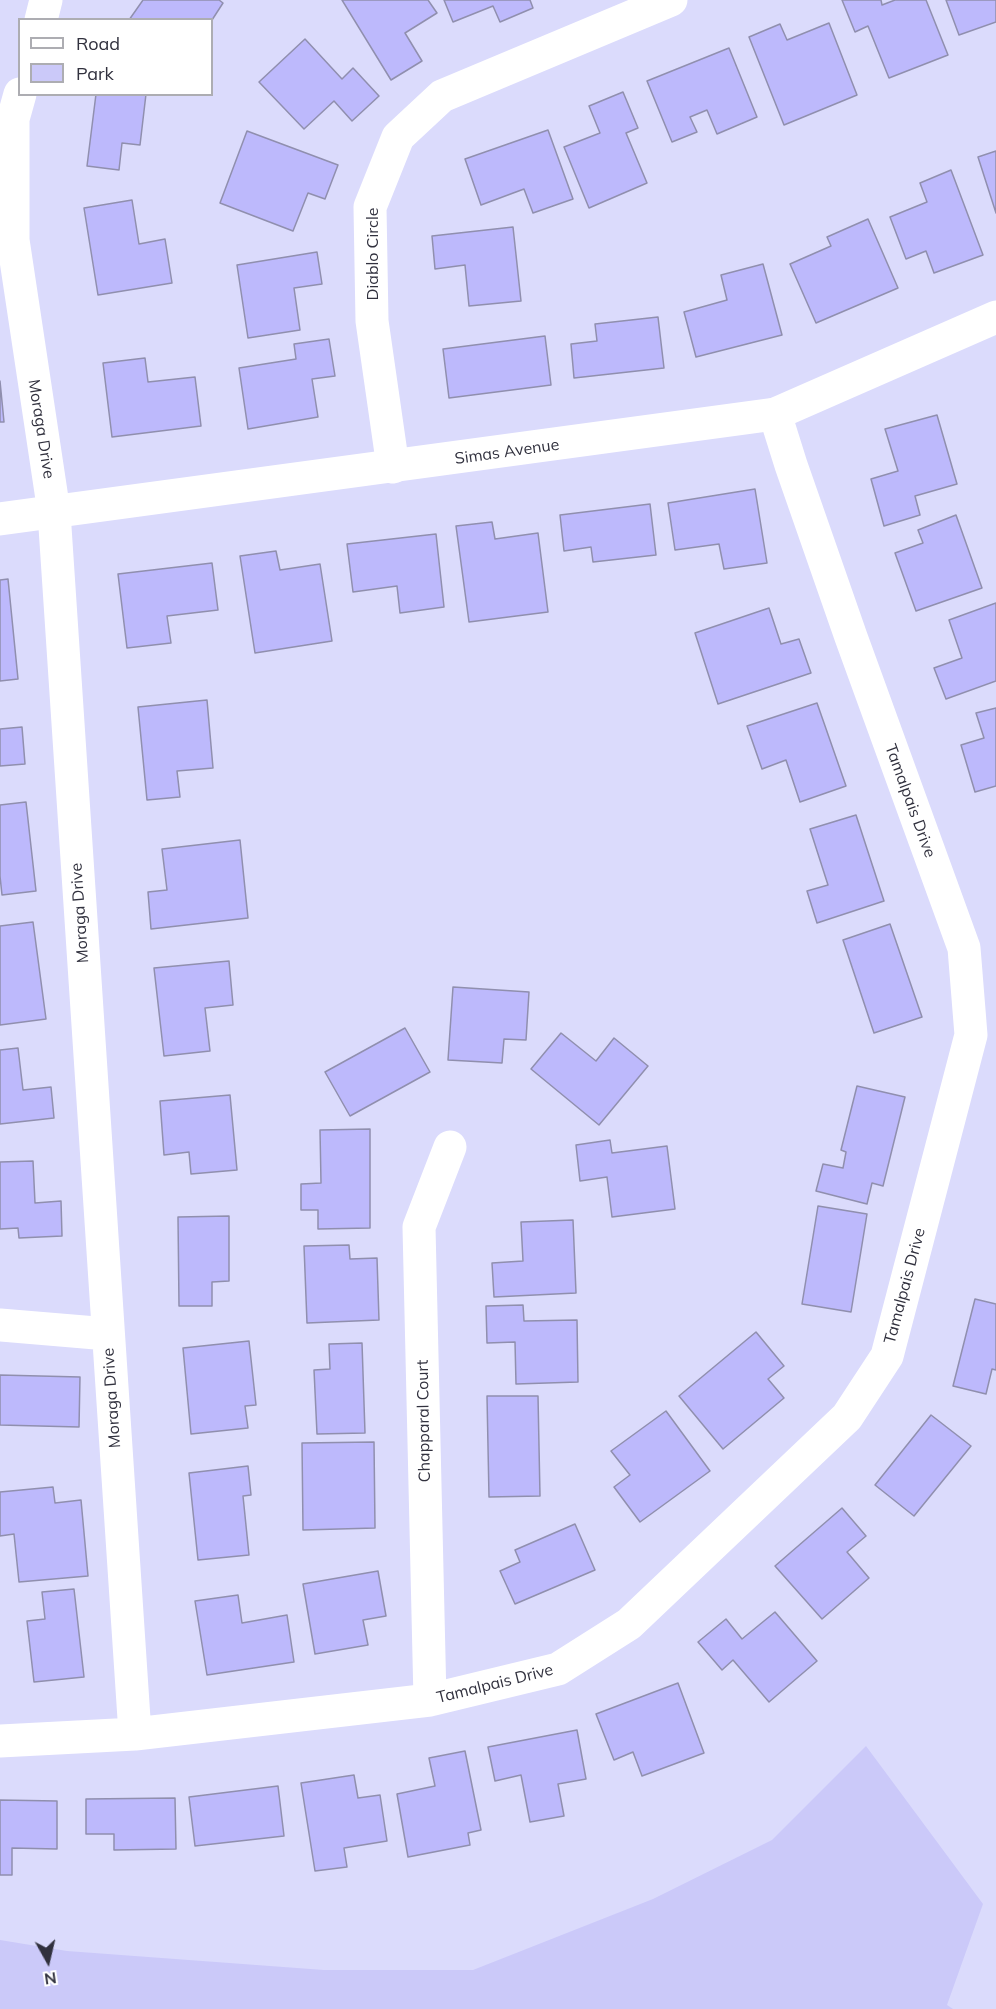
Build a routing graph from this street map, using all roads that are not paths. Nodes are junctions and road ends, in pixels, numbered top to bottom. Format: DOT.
graph roads {
  1 [pos="46,0"];
  2 [pos="671,0"];
  3 [pos="42,18"];
  4 [pos="19,96"];
  5 [pos="996,317"];
  6 [pos="775,414"];
  7 [pos="393,467"];
  8 [pos="54,512"];
  9 [pos="0,519"];
  10 [pos="450,1147"];
  11 [pos="0,1325"];
  12 [pos="108,1334"];
  13 [pos="430,1700"];
  14 [pos="135,1734"];
  15 [pos="0,1741"];
  1 -- 3 [label="street"];
  2 -- 7 [label="street, Diablo Circle"];
  4 -- 8 [label="street, Moraga Drive"];
  5 -- 6 [label="street, Simas Avenue"];
  6 -- 7 [label="street, Simas Avenue"];
  6 -- 13 [label="street, Tamalpais Drive"];
  7 -- 8 [label="street, Simas Avenue"];
  8 -- 9 [label="street, Simas Avenue"];
  8 -- 12 [label="street, Moraga Drive"];
  10 -- 13 [label="street, Chapparal Court"];
  11 -- 12 [label="street"];
  12 -- 14 [label="street, Moraga Drive"];
  13 -- 14 [label="street, Tamalpais Drive"];
  14 -- 15 [label="street, Tamalpais Drive"];
}
